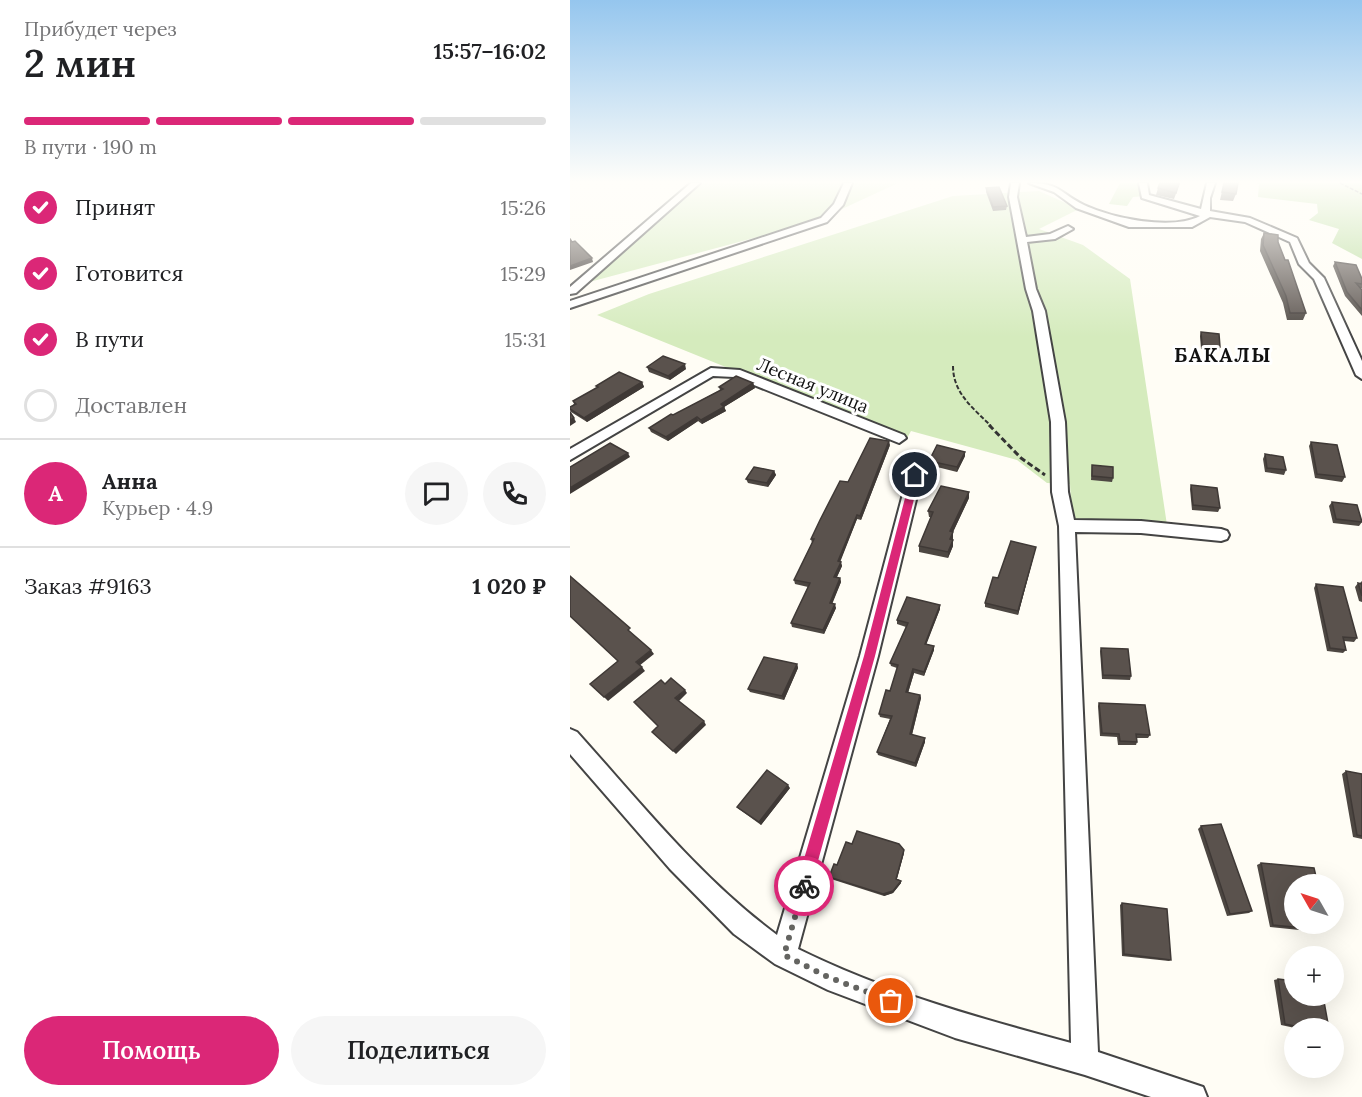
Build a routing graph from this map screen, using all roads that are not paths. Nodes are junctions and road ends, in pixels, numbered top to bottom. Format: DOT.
graph roads {
  1 [pos="637,234"];
  2 [pos="782,234"];
  3 [pos="1020,234"];
  4 [pos="1058,234"];
  5 [pos="1280,234"];
  6 [pos="1021,240"];
  7 [pos="571,291"];
  8 [pos="570,305"];
  9 [pos="1362,375"];
  10 [pos="899,438"];
  11 [pos="570,455"];
  12 [pos="915,475"];
  13 [pos="1067,526"];
  14 [pos="1221,535"];
  15 [pos="570,740"];
  16 [pos="784,955"];
  17 [pos="1085,1061"];
  18 [pos="1193,1097"];
  1 -- 7 [label="street"];
  2 -- 8 [label="street"];
  3 -- 6 [label="street"];
  4 -- 6 [label="street"];
  5 -- 9 [label="street"];
  6 -- 13 [label="street"];
  10 -- 11 [label="street, Лесная улица"];
  12 -- 16 [label="street"];
  13 -- 14 [label="street"];
  13 -- 17 [label="street"];
  15 -- 16 [label="street"];
  16 -- 17 [label="street"];
  17 -- 18 [label="street"];
}
